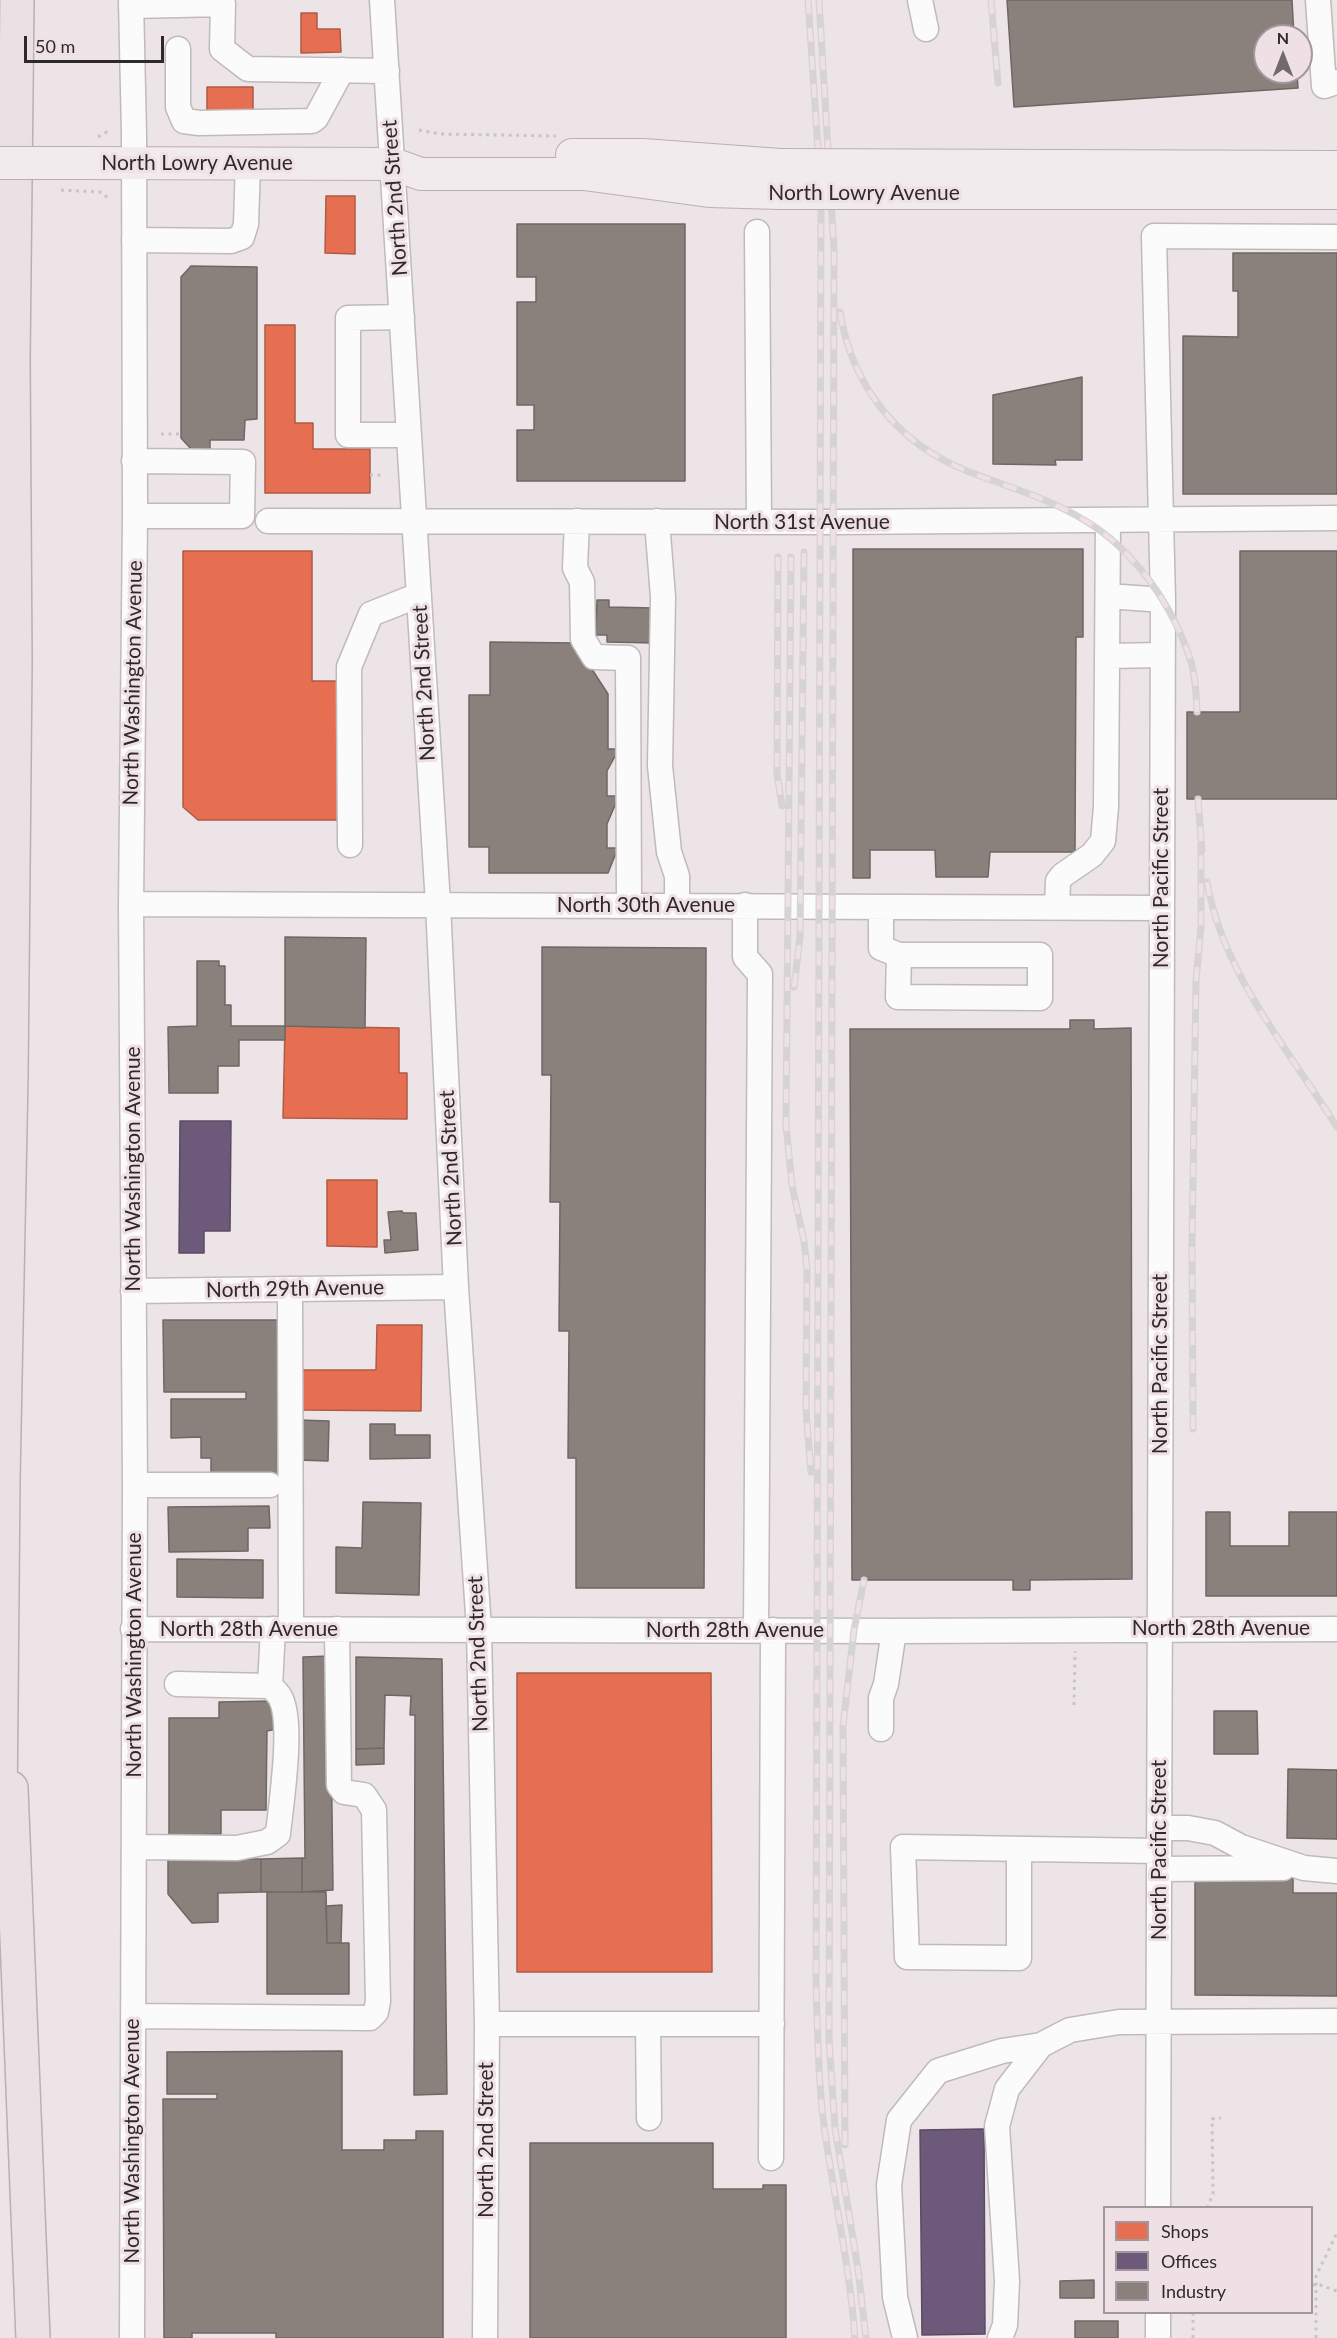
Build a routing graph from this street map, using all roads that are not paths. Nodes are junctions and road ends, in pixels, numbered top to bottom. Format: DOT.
graph roads {
  1 [pos="17,0"];
  2 [pos="382,0"];
  3 [pos="920,0"];
  4 [pos="1318,0"];
  5 [pos="131,3"];
  6 [pos="926,29"];
  7 [pos="178,50"];
  8 [pos="342,70"];
  9 [pos="387,71"];
  10 [pos="1337,82"];
  11 [pos="0,163"];
  12 [pos="248,163"];
  13 [pos="393,164"];
  14 [pos="134,165"];
  15 [pos="1337,167"];
  16 [pos="780,179"];
  17 [pos="1337,193"];
  18 [pos="757,232"];
  19 [pos="1337,237"];
  20 [pos="134,240"];
  21 [pos="402,317"];
  22 [pos="409,435"];
  23 [pos="134,461"];
  24 [pos="135,516"];
  25 [pos="1337,518"];
  26 [pos="415,520"];
  27 [pos="1108,520"];
  28 [pos="1161,520"];
  29 [pos="268,521"];
  30 [pos="577,521"];
  31 [pos="657,521"];
  32 [pos="759,522"];
  33 [pos="419,595"];
  34 [pos="1108,596"];
  35 [pos="1163,600"];
  36 [pos="1162,655"];
  37 [pos="1107,656"];
  38 [pos="350,845"];
  39 [pos="131,904"];
  40 [pos="438,904"];
  41 [pos="629,905"];
  42 [pos="677,905"];
  43 [pos="745,905"];
  44 [pos="881,907"];
  45 [pos="1057,907"];
  46 [pos="1161,908"];
  47 [pos="899,955"];
  48 [pos="456,1287"];
  49 [pos="290,1289"];
  50 [pos="133,1291"];
  51 [pos="135,1485"];
  52 [pos="270,1485"];
  53 [pos="2,1584"];
  54 [pos="1158,1628"];
  55 [pos="133,1629"];
  56 [pos="282,1629"];
  57 [pos="337,1629"];
  58 [pos="479,1629"];
  59 [pos="1337,1629"];
  60 [pos="765,1630"];
  61 [pos="894,1631"];
  62 [pos="177,1684"];
  63 [pos="270,1686"];
  64 [pos="880,1729"];
  65 [pos="0,1813"];
  66 [pos="134,1847"];
  67 [pos="1019,1849"];
  68 [pos="1159,1849"];
  69 [pos="1304,1868"];
  70 [pos="1337,1871"];
  71 [pos="133,2016"];
  72 [pos="1337,2021"];
  73 [pos="1158,2022"];
  74 [pos="487,2024"];
  75 [pos="648,2024"];
  76 [pos="772,2024"];
  77 [pos="1041,2045"];
  78 [pos="649,2118"];
  79 [pos="771,2158"];
  80 [pos="1158,2206"];
  81 [pos="1158,2314"];
  82 [pos="33,2338"];
  83 [pos="132,2338"];
  84 [pos="485,2338"];
  85 [pos="905,2338"];
  86 [pos="1000,2338"];
  87 [pos="1158,2338"];
  1 -- 53 [label="highway"];
  2 -- 9 [label="street, North 2nd Street"];
  3 -- 6 [label="street"];
  4 -- 10 [label="street"];
  5 -- 8 [label="street"];
  5 -- 14 [label="street, North Washington Avenue"];
  7 -- 8 [label="street"];
  8 -- 9 [label="street"];
  9 -- 13 [label="street, North 2nd Street"];
  11 -- 14 [label="main road, North Lowry Avenue, bridge"];
  12 -- 13 [label="main road, North Lowry Avenue"];
  12 -- 14 [label="main road, North Lowry Avenue"];
  12 -- 20 [label="street"];
  13 -- 16 [label="main road, North Lowry Avenue"];
  13 -- 21 [label="street, North 2nd Street"];
  14 -- 20 [label="street, North Washington Avenue"];
  15 -- 16 [label="main road, North Lowry Avenue, bridge"];
  16 -- 17 [label="main road, North Lowry Avenue, bridge"];
  18 -- 32 [label="street"];
  19 -- 28 [label="street, North Pacific Street"];
  20 -- 23 [label="street, North Washington Avenue"];
  21 -- 22 [label="street, North 2nd Street"];
  21 -- 22 [label="street"];
  22 -- 26 [label="street, North 2nd Street"];
  23 -- 24 [label="street, North Washington Avenue"];
  23 -- 24 [label="street"];
  24 -- 39 [label="street, North Washington Avenue"];
  25 -- 28 [label="street, North 31st Avenue"];
  26 -- 29 [label="street, North 31st Avenue"];
  26 -- 30 [label="street, North 31st Avenue"];
  26 -- 33 [label="street, North 2nd Street"];
  27 -- 28 [label="street, North 31st Avenue"];
  27 -- 32 [label="street, North 31st Avenue"];
  27 -- 34 [label="street"];
  28 -- 35 [label="street, North Pacific Street"];
  30 -- 31 [label="street, North 31st Avenue"];
  30 -- 41 [label="street"];
  31 -- 32 [label="street, North 31st Avenue"];
  31 -- 42 [label="street"];
  33 -- 38 [label="street"];
  33 -- 40 [label="street, North 2nd Street"];
  34 -- 35 [label="street"];
  34 -- 37 [label="street"];
  35 -- 36 [label="street, North Pacific Street"];
  36 -- 37 [label="street"];
  36 -- 46 [label="street, North Pacific Street"];
  37 -- 45 [label="street"];
  39 -- 40 [label="street, North 30th Avenue"];
  39 -- 50 [label="street, North Washington Avenue"];
  40 -- 41 [label="street, North 30th Avenue"];
  40 -- 48 [label="street, North 2nd Street"];
  41 -- 42 [label="street, North 30th Avenue"];
  42 -- 43 [label="street, North 30th Avenue"];
  43 -- 44 [label="street, North 30th Avenue"];
  43 -- 60 [label="street"];
  44 -- 45 [label="street, North 30th Avenue"];
  44 -- 47 [label="street"];
  45 -- 46 [label="street, North 30th Avenue"];
  46 -- 54 [label="street, North Pacific Street"];
  47 -- 47 [label="street"];
  48 -- 49 [label="street, North 29th Avenue"];
  48 -- 58 [label="street, North 2nd Street"];
  49 -- 50 [label="street, North 29th Avenue"];
  49 -- 56 [label="street"];
  50 -- 51 [label="street, North Washington Avenue"];
  51 -- 52 [label="street"];
  51 -- 55 [label="street, North Washington Avenue"];
  53 -- 65 [label="highway"];
  53 -- 82 [label="highway"];
  54 -- 59 [label="street, North 28th Avenue"];
  54 -- 61 [label="street, North 28th Avenue"];
  54 -- 68 [label="street, North Pacific Street"];
  55 -- 56 [label="street, North 28th Avenue"];
  55 -- 66 [label="street, North Washington Avenue"];
  56 -- 57 [label="street, North 28th Avenue"];
  56 -- 63 [label="street"];
  57 -- 58 [label="street, North 28th Avenue"];
  57 -- 71 [label="street"];
  58 -- 60 [label="street, North 28th Avenue"];
  58 -- 74 [label="street, North 2nd Street"];
  60 -- 61 [label="street, North 28th Avenue"];
  60 -- 76 [label="street"];
  61 -- 64 [label="street"];
  62 -- 63 [label="street"];
  63 -- 66 [label="street"];
  66 -- 71 [label="street, North Washington Avenue"];
  67 -- 67 [label="street"];
  67 -- 68 [label="street"];
  68 -- 69 [label="street"];
  68 -- 69 [label="street"];
  68 -- 73 [label="street, North Pacific Street"];
  69 -- 70 [label="street"];
  71 -- 83 [label="street, North Washington Avenue"];
  72 -- 73 [label="street"];
  73 -- 77 [label="street"];
  73 -- 80 [label="street, North Pacific Street"];
  74 -- 75 [label="street"];
  74 -- 84 [label="street, North 2nd Street"];
  75 -- 76 [label="street"];
  75 -- 78 [label="street"];
  76 -- 79 [label="street"];
  77 -- 85 [label="street"];
  77 -- 86 [label="street"];
  81 -- 87 [label="street"];
}
